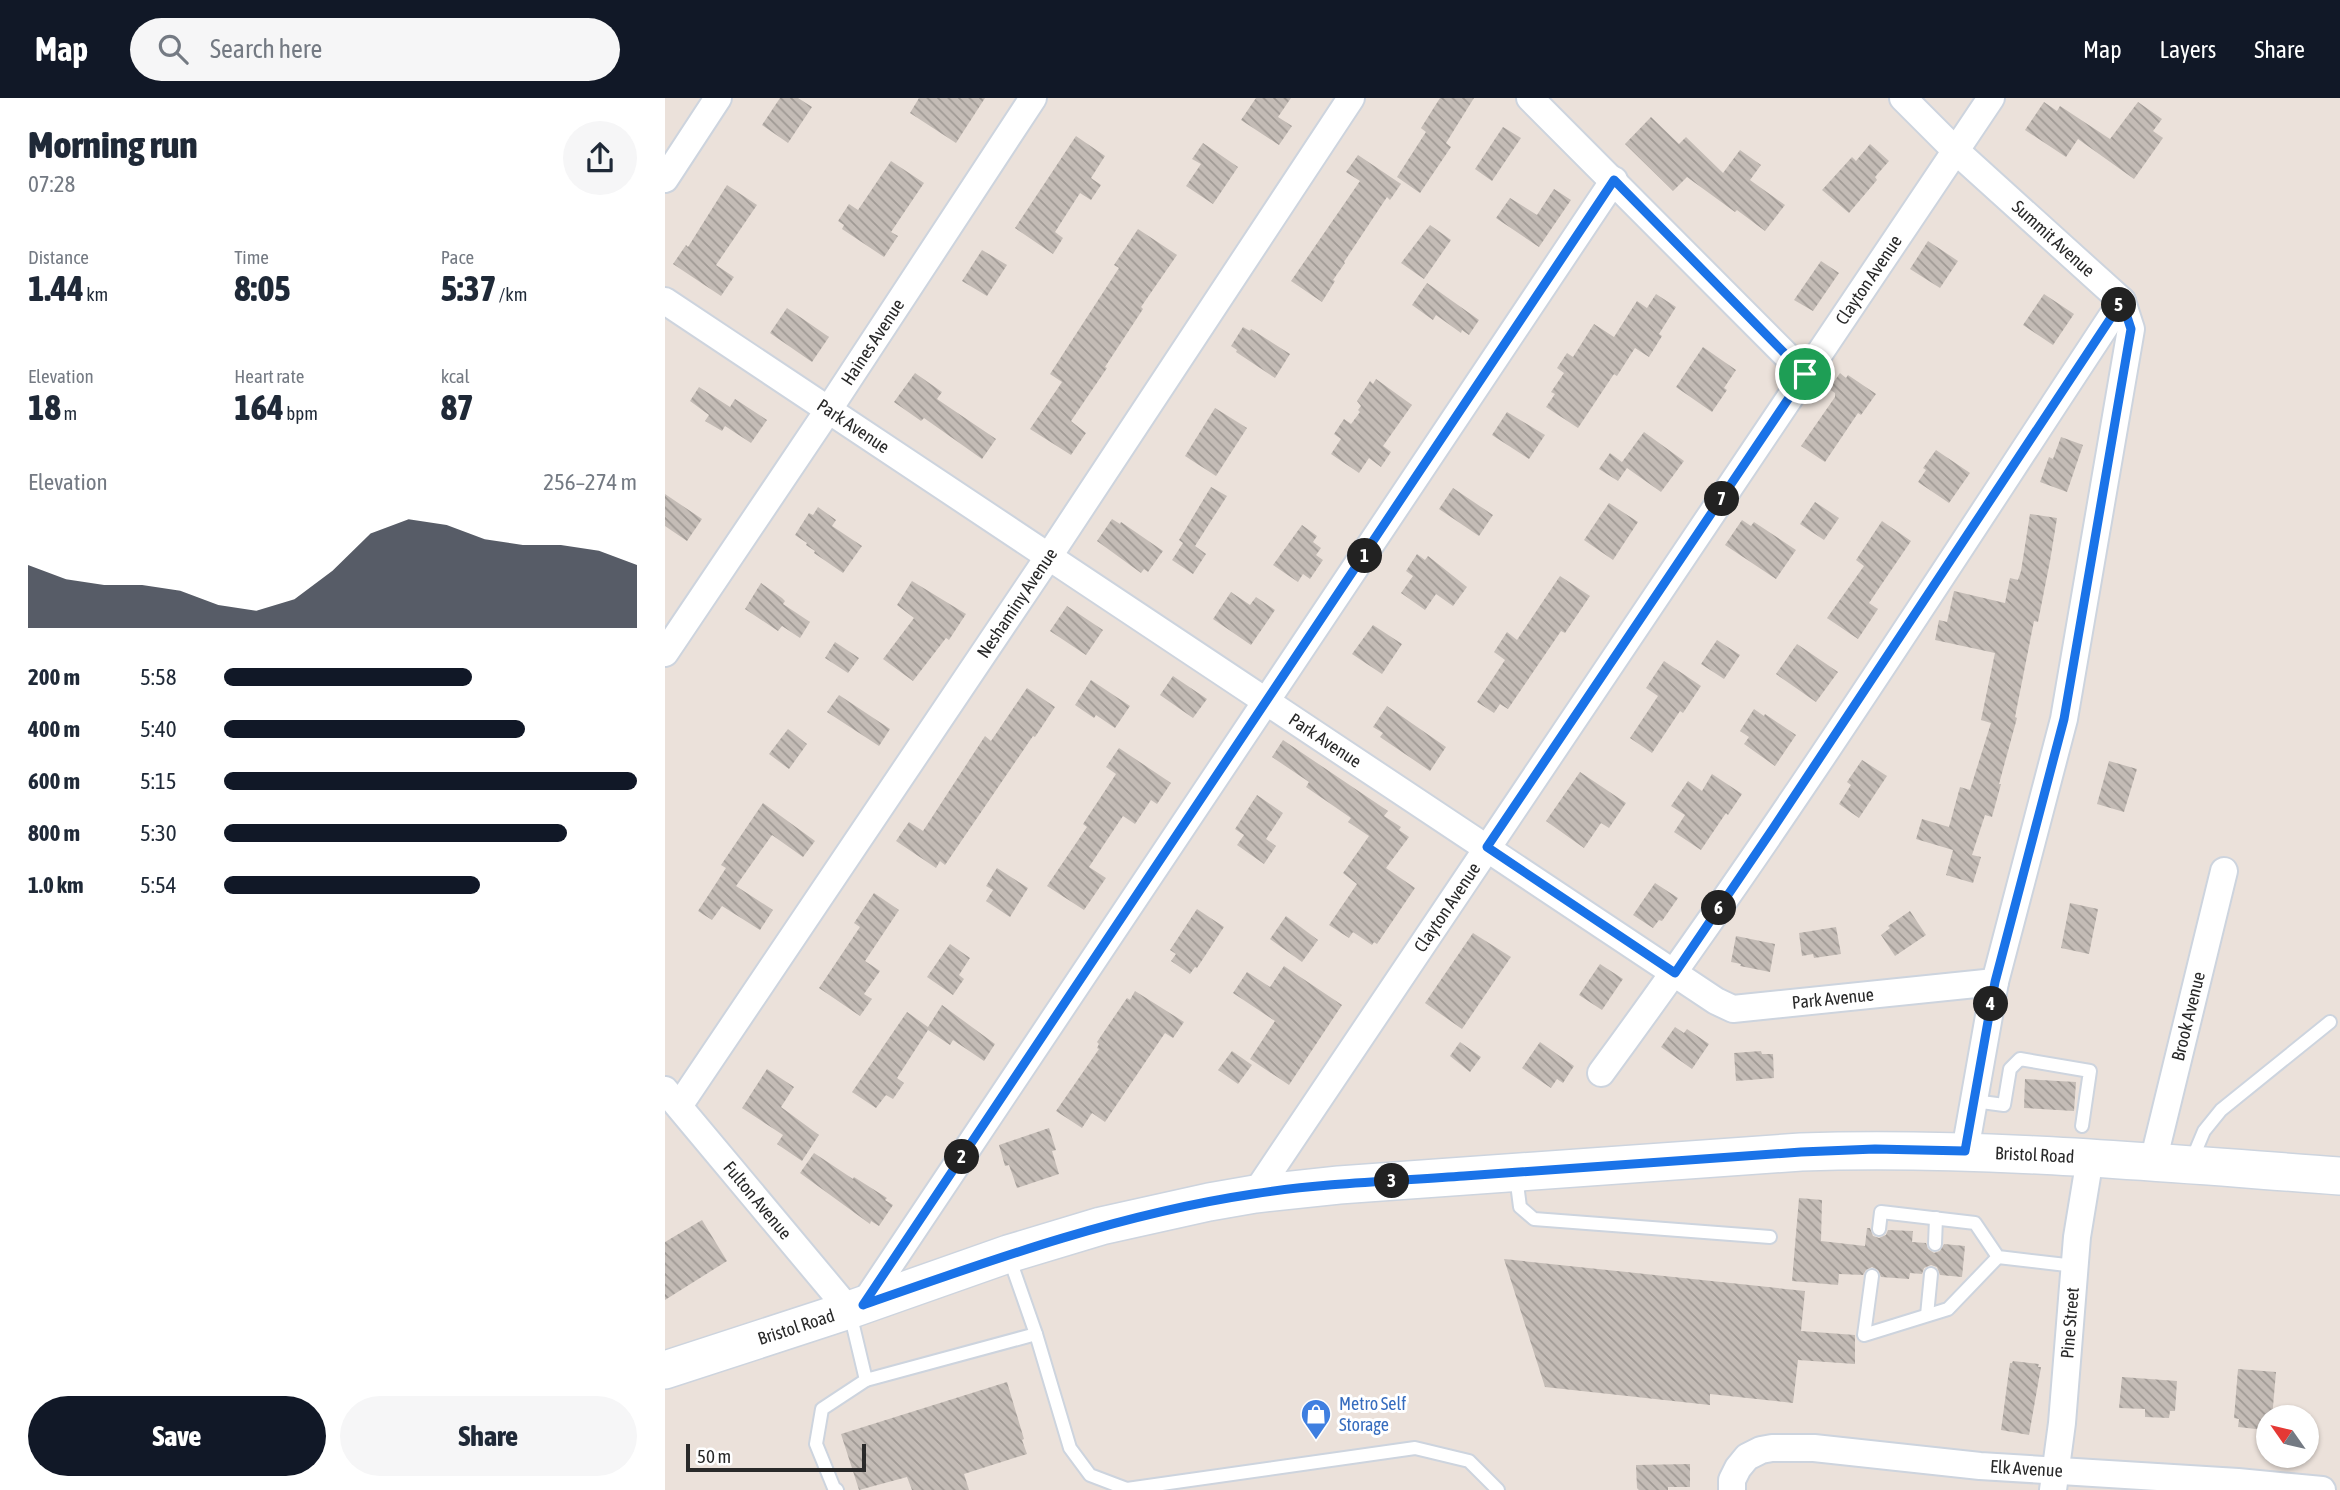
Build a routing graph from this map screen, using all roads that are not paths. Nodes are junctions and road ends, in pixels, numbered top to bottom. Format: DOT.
graph roads {
  1 [pos="718,98"];
  2 [pos="1033,98"];
  3 [pos="1351,98"];
  4 [pos="1530,98"];
  5 [pos="1903,98"];
  6 [pos="1990,98"];
  7 [pos="1955,150"];
  8 [pos="665,179"];
  9 [pos="1614,180"];
  10 [pos="665,301"];
  11 [pos="2122,301"];
  12 [pos="1805,374"];
  13 [pos="829,409"];
  14 [pos="1049,556"];
  15 [pos="665,653"];
  16 [pos="1268,702"];
  17 [pos="1487,847"];
  18 [pos="2224,871"];
  19 [pos="1675,973"];
  20 [pos="1995,982"];
  21 [pos="2330,1022"];
  22 [pos="1601,1073"];
  23 [pos="672,1098"];
  24 [pos="1974,1101"];
  25 [pos="2086,1142"];
  26 [pos="1965,1151"];
  27 [pos="2153,1162"];
  28 [pos="2189,1165"];
  29 [pos="1515,1172"];
  30 [pos="2340,1176"];
  31 [pos="1255,1194"];
  32 [pos="1936,1218"];
  33 [pos="1879,1229"];
  34 [pos="1770,1237"];
  35 [pos="1935,1244"];
  36 [pos="1008,1254"];
  37 [pos="1998,1257"];
  38 [pos="2075,1266"];
  39 [pos="1931,1275"];
  40 [pos="1872,1276"];
  41 [pos="856,1308"];
  42 [pos="1927,1315"];
  43 [pos="1036,1334"];
  44 [pos="665,1370"];
  45 [pos="866,1380"];
  46 [pos="1735,1479"];
  47 [pos="2054,1480"];
  48 [pos="837,1490"];
  49 [pos="1498,1490"];
  50 [pos="2322,1490"];
  1 -- 8 [label="street"];
  2 -- 13 [label="street, Haines Avenue"];
  3 -- 14 [label="street, Neshaminy Avenue"];
  4 -- 9 [label="street"];
  5 -- 7 [label="street, Summit Avenue"];
  6 -- 7 [label="street, Clayton Avenue"];
  7 -- 11 [label="street, Summit Avenue"];
  7 -- 12 [label="street, Clayton Avenue"];
  9 -- 12 [label="street"];
  9 -- 16 [label="street"];
  10 -- 13 [label="street, Park Avenue"];
  11 -- 19 [label="street"];
  11 -- 20 [label="street"];
  12 -- 17 [label="street, Clayton Avenue"];
  13 -- 14 [label="street, Park Avenue"];
  13 -- 15 [label="street, Haines Avenue"];
  14 -- 16 [label="street, Park Avenue"];
  14 -- 23 [label="street, Neshaminy Avenue"];
  16 -- 17 [label="street, Park Avenue"];
  16 -- 41 [label="street"];
  17 -- 19 [label="street, Park Avenue"];
  17 -- 31 [label="street, Clayton Avenue"];
  18 -- 27 [label="street, Brook Avenue"];
  19 -- 20 [label="street, Park Avenue"];
  19 -- 22 [label="street"];
  20 -- 24 [label="street"];
  21 -- 28 [label="lane"];
  23 -- 41 [label="street, Fulton Avenue"];
  24 -- 25 [label="lane"];
  24 -- 26 [label="street"];
  25 -- 26 [label="main road, Bristol Road"];
  25 -- 27 [label="main road, Bristol Road"];
  25 -- 38 [label="street, Pine Street"];
  26 -- 29 [label="main road, Bristol Road"];
  27 -- 28 [label="main road, Bristol Road"];
  28 -- 30 [label="main road, Bristol Road"];
  29 -- 31 [label="main road, Bristol Road"];
  29 -- 34 [label="lane"];
  31 -- 36 [label="main road, Bristol Road"];
  32 -- 33 [label="lane"];
  32 -- 35 [label="lane"];
  32 -- 37 [label="lane"];
  36 -- 41 [label="main road, Bristol Road"];
  36 -- 43 [label="lane"];
  37 -- 38 [label="lane"];
  37 -- 42 [label="lane"];
  38 -- 47 [label="street, Pine Street"];
  39 -- 42 [label="lane"];
  40 -- 42 [label="lane"];
  41 -- 44 [label="main road, Bristol Road"];
  41 -- 45 [label="lane"];
  43 -- 45 [label="lane"];
  43 -- 49 [label="lane"];
  45 -- 48 [label="lane"];
  46 -- 47 [label="street, Elk Avenue"];
  47 -- 50 [label="street, Elk Avenue"];
}
